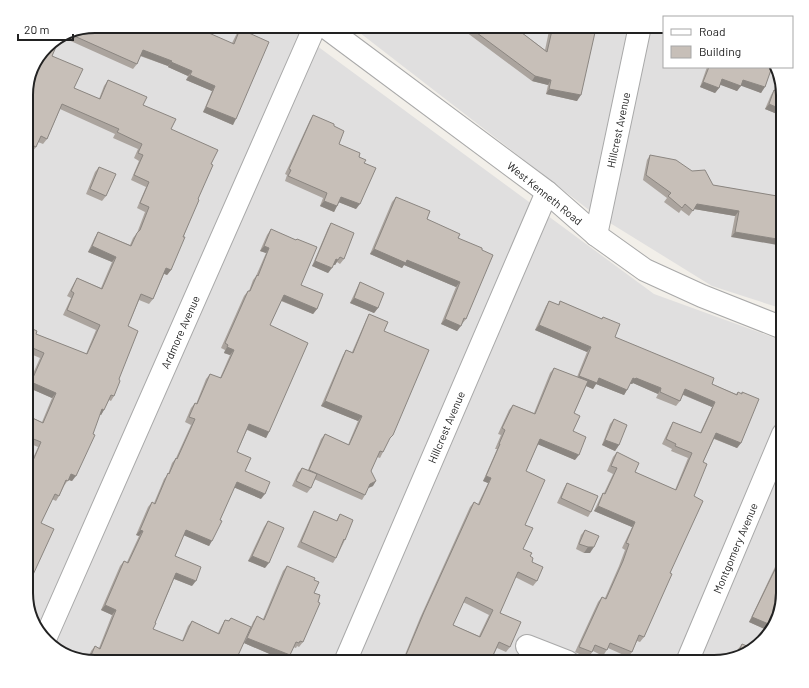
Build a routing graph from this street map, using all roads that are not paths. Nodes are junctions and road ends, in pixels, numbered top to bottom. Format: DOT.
graph roads {
  1 [pos="312,33"];
  2 [pos="333,33"];
  3 [pos="639,33"];
  4 [pos="547,192"];
  5 [pos="596,234"];
  6 [pos="776,325"];
  7 [pos="776,451"];
  8 [pos="48,633"];
  9 [pos="527,646"];
  10 [pos="348,655"];
  11 [pos="550,655"];
  12 [pos="690,655"];
  1 -- 8 [label="street, Ardmore Avenue"];
  2 -- 4 [label="street, West Kenneth Road"];
  3 -- 5 [label="street, Hillcrest Avenue"];
  4 -- 5 [label="street, West Kenneth Road"];
  4 -- 10 [label="street, Hillcrest Avenue"];
  5 -- 6 [label="street, West Kenneth Road"];
  7 -- 12 [label="street, Montgomery Avenue"];
  9 -- 11 [label="street"];
}
